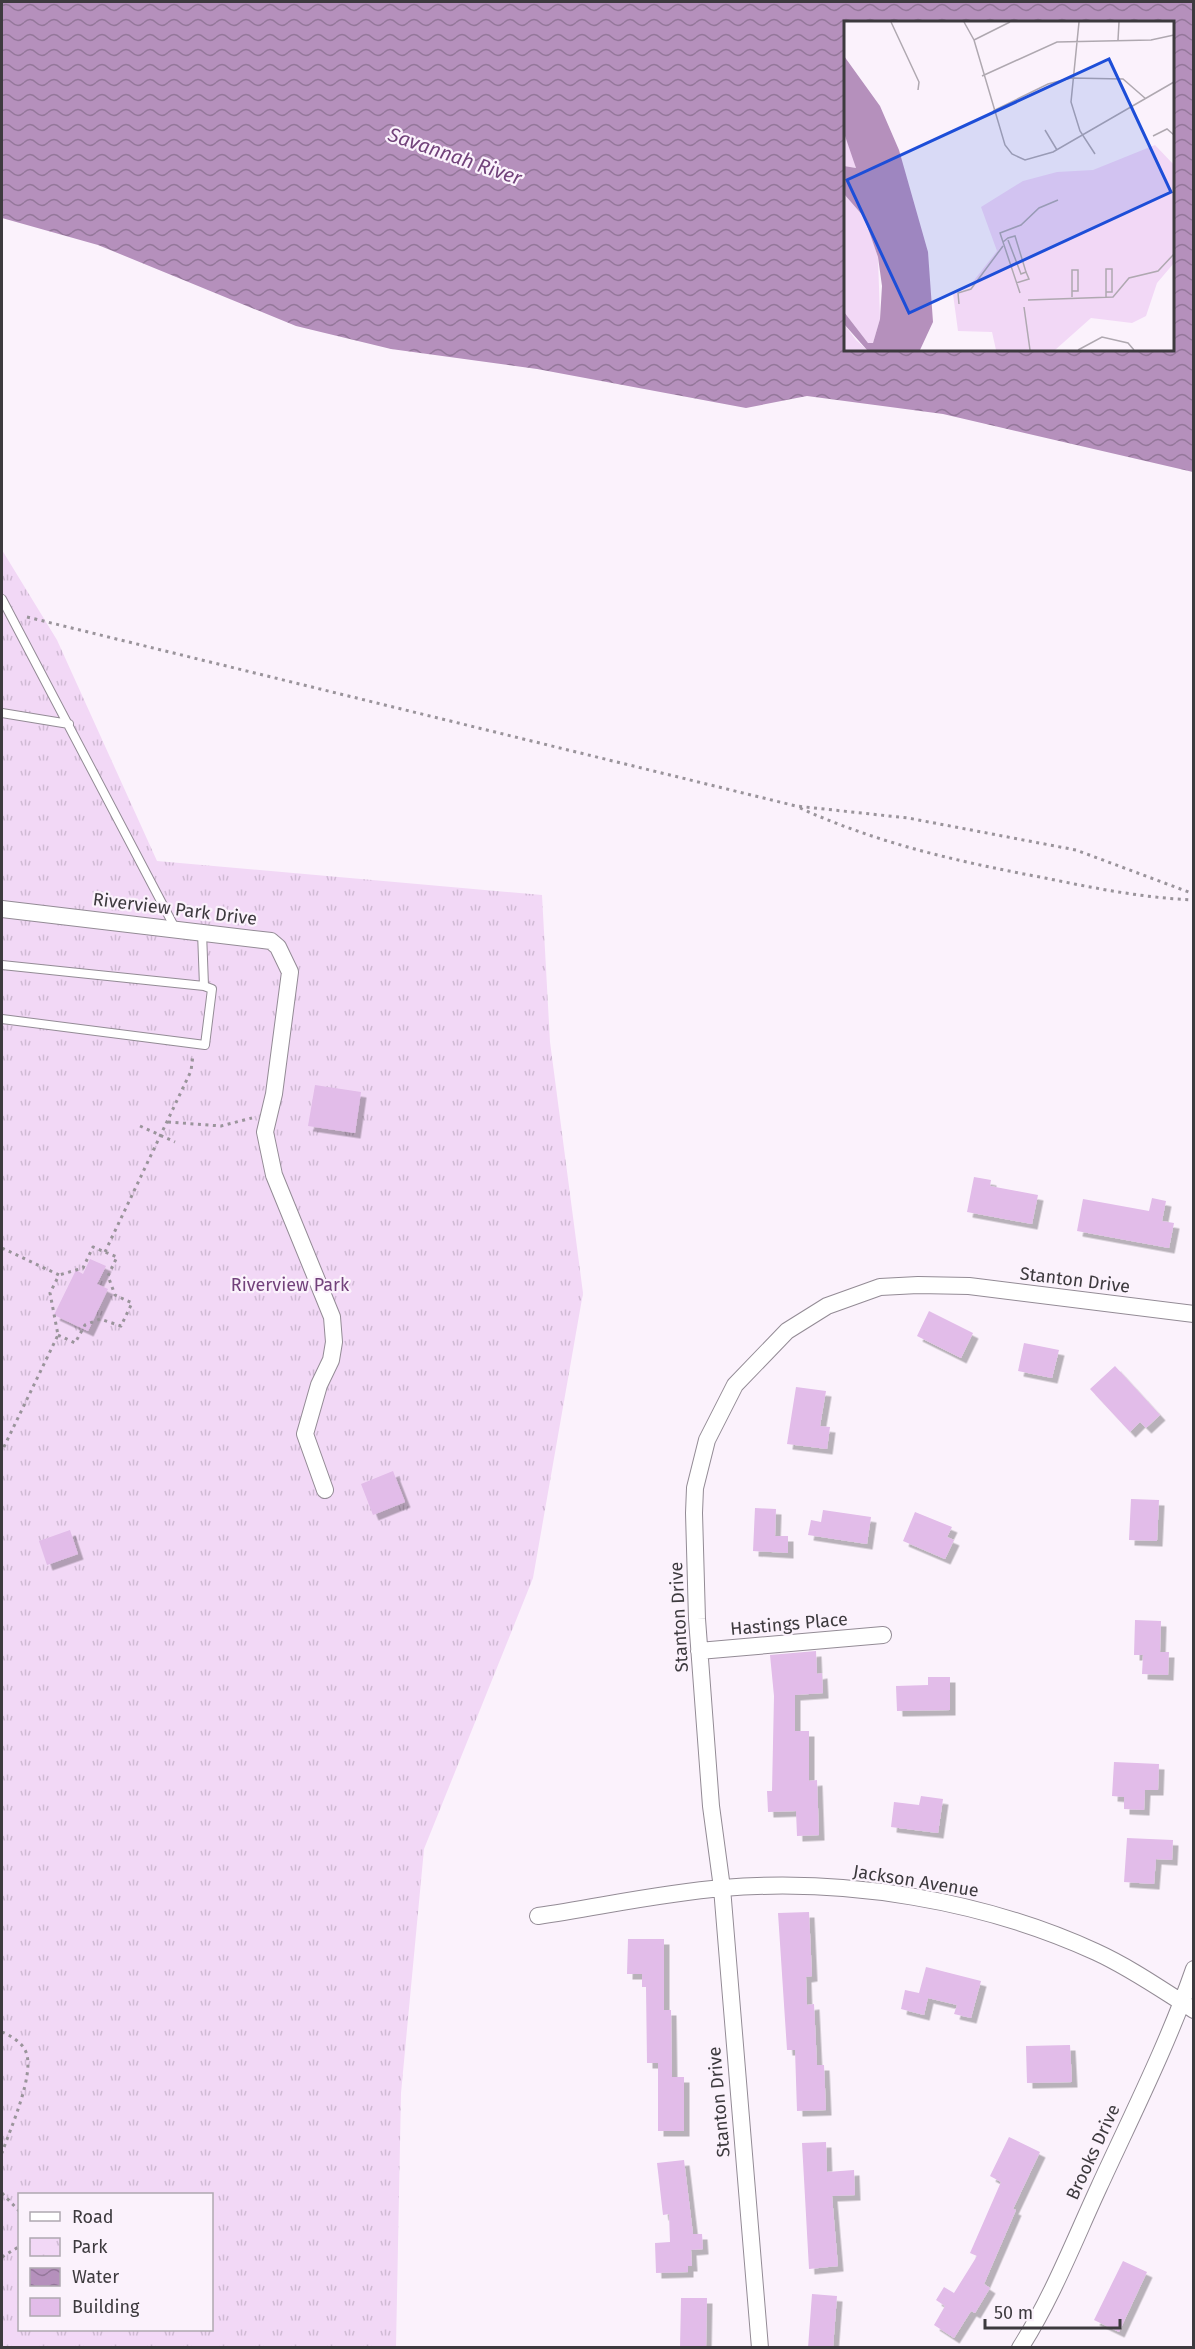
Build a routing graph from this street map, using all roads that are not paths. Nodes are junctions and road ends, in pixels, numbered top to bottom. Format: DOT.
graph roads {
  1 [pos="2,599"];
  2 [pos="2,713"];
  3 [pos="69,724"];
  4 [pos="2,909"];
  5 [pos="175,928"];
  6 [pos="202,931"];
  7 [pos="2,965"];
  8 [pos="204,986"];
  9 [pos="2,1019"];
  10 [pos="1194,1314"];
  11 [pos="325,1490"];
  12 [pos="883,1635"];
  13 [pos="699,1651"];
  14 [pos="722,1888"];
  15 [pos="538,1916"];
  16 [pos="1194,1969"];
  17 [pos="1188,2007"];
  18 [pos="760,2348"];
  19 [pos="1020,2348"];
  1 -- 3 [label="lane"];
  2 -- 3 [label="lane"];
  3 -- 5 [label="lane"];
  4 -- 5 [label="street, Riverview Park Drive"];
  5 -- 6 [label="street, Riverview Park Drive"];
  6 -- 8 [label="lane"];
  6 -- 11 [label="street, Riverview Park Drive"];
  7 -- 8 [label="lane"];
  8 -- 9 [label="lane"];
  10 -- 13 [label="street, Stanton Drive"];
  12 -- 13 [label="street, Hastings Place"];
  13 -- 14 [label="street, Stanton Drive"];
  14 -- 15 [label="street, Jackson Avenue"];
  14 -- 17 [label="street, Jackson Avenue"];
  14 -- 18 [label="street, Stanton Drive"];
  16 -- 17 [label="street, Brooks Drive"];
  17 -- 19 [label="street, Brooks Drive"];
}
